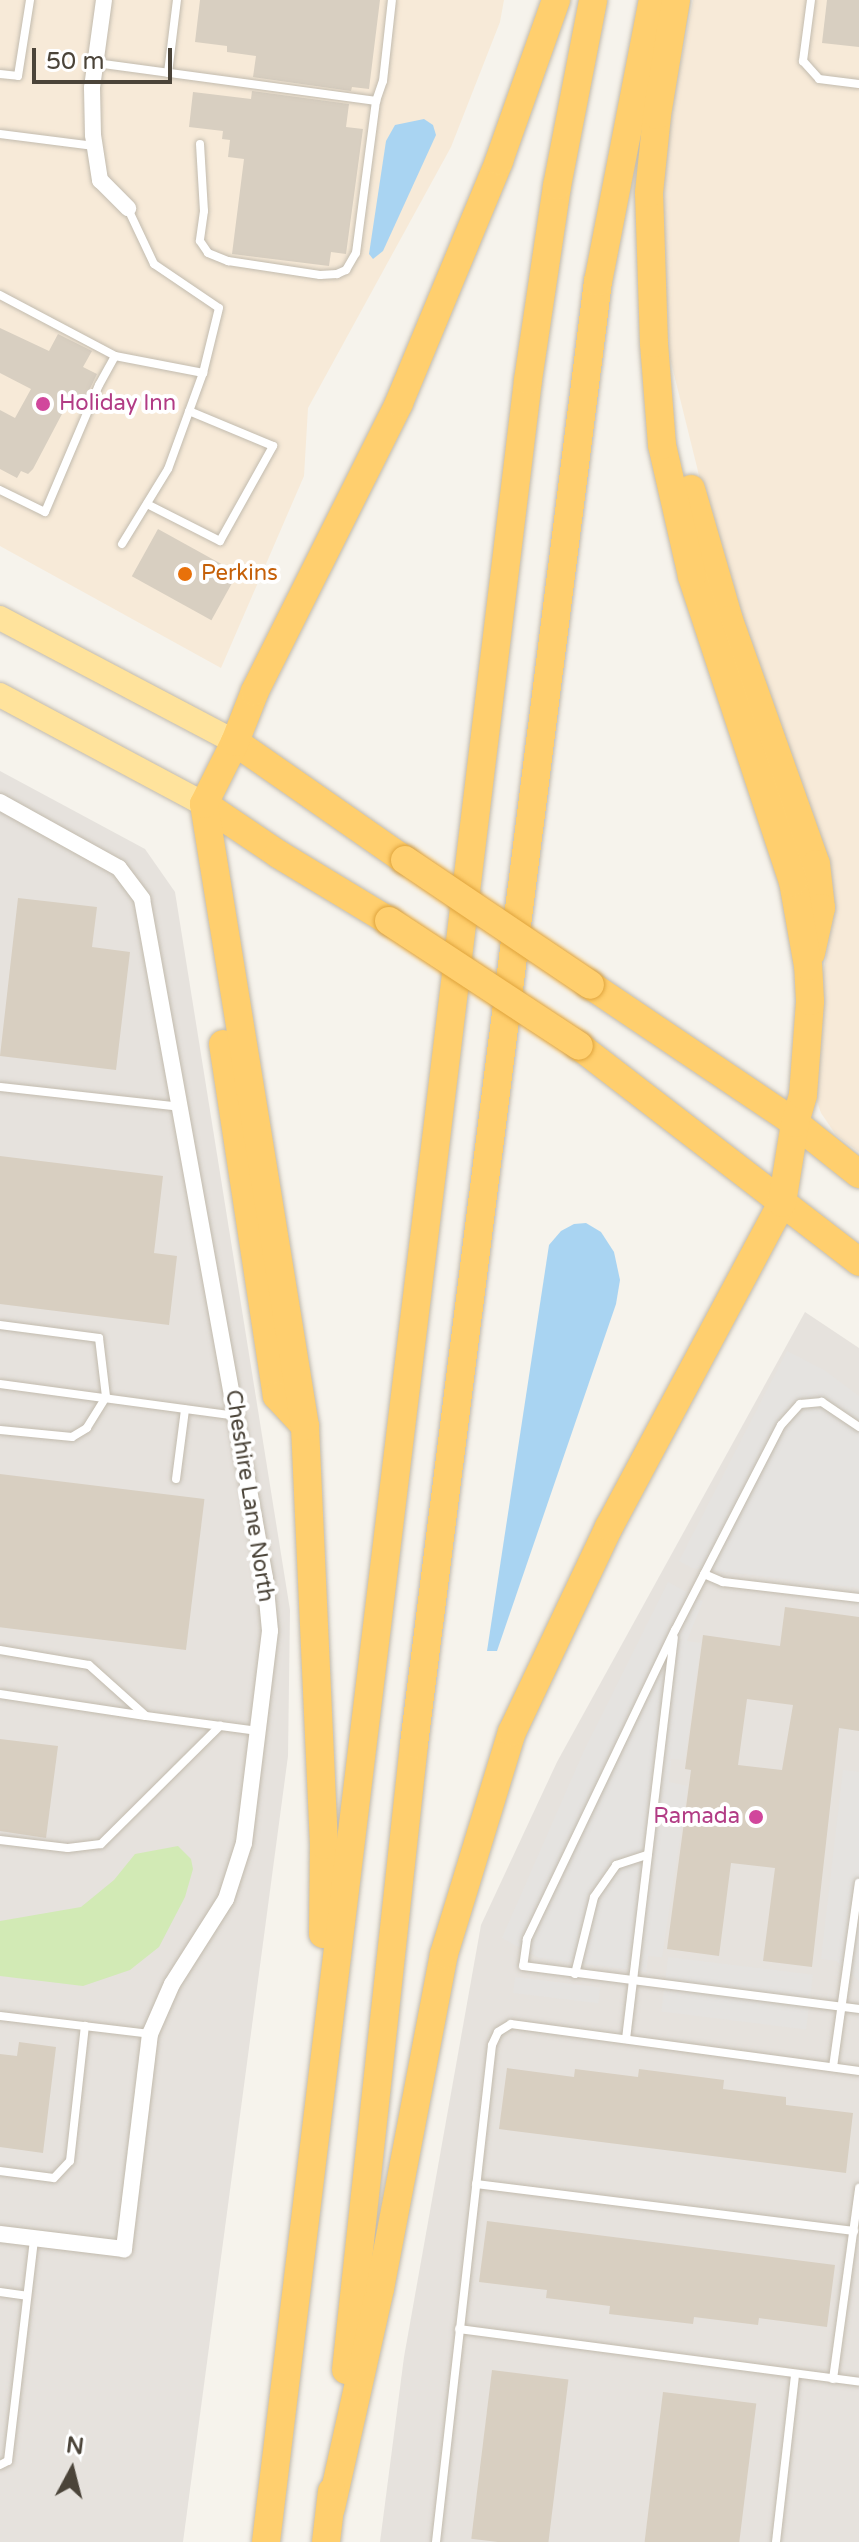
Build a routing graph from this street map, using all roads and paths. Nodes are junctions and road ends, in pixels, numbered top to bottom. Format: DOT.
graph roads {
  1 [pos="30,0"];
  2 [pos="104,0"];
  3 [pos="177,0"];
  4 [pos="392,0"];
  5 [pos="556,0"];
  6 [pos="593,0"];
  7 [pos="653,0"];
  8 [pos="676,0"];
  9 [pos="811,0"];
  10 [pos="96,63"];
  11 [pos="168,73"];
  12 [pos="0,74"];
  13 [pos="859,84"];
  14 [pos="376,101"];
  15 [pos="0,134"];
  16 [pos="200,144"];
  17 [pos="95,146"];
  18 [pos="128,208"];
  19 [pos="0,295"];
  20 [pos="115,356"];
  21 [pos="203,373"];
  22 [pos="189,411"];
  23 [pos="0,490"];
  24 [pos="147,504"];
  25 [pos="122,544"];
  26 [pos="0,618"];
  27 [pos="0,695"];
  28 [pos="235,742"];
  29 [pos="0,802"];
  30 [pos="204,804"];
  31 [pos="0,1087"];
  32 [pos="180,1107"];
  33 [pos="795,1123"];
  34 [pos="859,1174"];
  35 [pos="782,1203"];
  36 [pos="859,1262"];
  37 [pos="0,1325"];
  38 [pos="0,1384"];
  39 [pos="106,1397"];
  40 [pos="185,1410"];
  41 [pos="236,1416"];
  42 [pos="859,1427"];
  43 [pos="0,1430"];
  44 [pos="176,1479"];
  45 [pos="704,1574"];
  46 [pos="859,1598"];
  47 [pos="675,1630"];
  48 [pos="0,1650"];
  49 [pos="0,1694"];
  50 [pos="146,1716"];
  51 [pos="220,1726"];
  52 [pos="259,1731"];
  53 [pos="0,1840"];
  54 [pos="647,1855"];
  55 [pos="859,1883"];
  56 [pos="575,1974"];
  57 [pos="632,1982"];
  58 [pos="842,2006"];
  59 [pos="859,2009"];
  60 [pos="0,2016"];
  61 [pos="85,2026"];
  62 [pos="150,2034"];
  63 [pos="626,2039"];
  64 [pos="833,2067"];
  65 [pos="859,2071"];
  66 [pos="321,2083"];
  67 [pos="0,2171"];
  68 [pos="476,2184"];
  69 [pos="859,2188"];
  70 [pos="857,2219"];
  71 [pos="854,2231"];
  72 [pos="0,2234"];
  73 [pos="34,2238"];
  74 [pos="0,2292"];
  75 [pos="27,2296"];
  76 [pos="459,2329"];
  77 [pos="795,2374"];
  78 [pos="833,2379"];
  79 [pos="859,2382"];
  80 [pos="0,2465"];
  81 [pos="331,2508"];
  82 [pos="266,2542"];
  83 [pos="326,2542"];
  84 [pos="436,2542"];
  85 [pos="776,2542"];
  1 -- 12 [label="lane"];
  2 -- 10 [label="street"];
  3 -- 11 [label="lane"];
  4 -- 14 [label="lane"];
  5 -- 28 [label="highway"];
  6 -- 66 [label="highway"];
  7 -- 81 [label="highway"];
  8 -- 33 [label="highway"];
  9 -- 13 [label="lane"];
  10 -- 11 [label="lane"];
  10 -- 17 [label="street"];
  11 -- 14 [label="lane"];
  14 -- 16 [label="lane"];
  15 -- 17 [label="lane"];
  17 -- 18 [label="street"];
  18 -- 21 [label="lane"];
  19 -- 20 [label="lane"];
  20 -- 21 [label="lane"];
  20 -- 23 [label="lane"];
  21 -- 22 [label="lane"];
  22 -- 24 [label="lane"];
  22 -- 24 [label="lane"];
  24 -- 25 [label="lane"];
  26 -- 28 [label="main road"];
  27 -- 30 [label="main road"];
  28 -- 30 [label="highway"];
  28 -- 33 [label="highway, bridge"];
  29 -- 32 [label="street, Cheshire Lane North"];
  30 -- 35 [label="highway, bridge"];
  30 -- 66 [label="highway"];
  31 -- 32 [label="lane"];
  32 -- 41 [label="street, Cheshire Lane North"];
  33 -- 34 [label="highway"];
  33 -- 35 [label="highway"];
  35 -- 36 [label="highway"];
  35 -- 81 [label="highway"];
  37 -- 39 [label="lane"];
  38 -- 39 [label="lane"];
  39 -- 40 [label="lane"];
  39 -- 43 [label="lane"];
  40 -- 41 [label="lane"];
  40 -- 44 [label="lane"];
  41 -- 52 [label="street, Cheshire Lane North"];
  42 -- 45 [label="lane"];
  45 -- 46 [label="lane"];
  45 -- 47 [label="lane"];
  47 -- 54 [label="lane"];
  47 -- 56 [label="lane"];
  48 -- 50 [label="lane"];
  49 -- 50 [label="lane"];
  50 -- 51 [label="lane"];
  51 -- 52 [label="lane"];
  51 -- 53 [label="lane"];
  52 -- 62 [label="street, Cheshire Lane North"];
  54 -- 56 [label="lane"];
  54 -- 57 [label="lane"];
  55 -- 58 [label="lane"];
  56 -- 57 [label="lane"];
  57 -- 58 [label="lane"];
  57 -- 63 [label="lane"];
  58 -- 59 [label="lane"];
  58 -- 64 [label="lane"];
  60 -- 61 [label="lane"];
  61 -- 62 [label="lane"];
  61 -- 67 [label="lane"];
  62 -- 73 [label="street, Cheshire Lane North"];
  63 -- 64 [label="lane"];
  63 -- 68 [label="lane"];
  64 -- 65 [label="lane"];
  66 -- 82 [label="highway"];
  68 -- 71 [label="lane"];
  68 -- 76 [label="lane"];
  69 -- 70 [label="lane"];
  70 -- 71 [label="lane"];
  71 -- 78 [label="lane"];
  72 -- 73 [label="street"];
  73 -- 75 [label="lane"];
  74 -- 75 [label="lane"];
  75 -- 80 [label="lane"];
  76 -- 77 [label="lane"];
  76 -- 84 [label="lane"];
  77 -- 78 [label="lane"];
  77 -- 85 [label="lane"];
  78 -- 79 [label="lane"];
  81 -- 83 [label="highway"];
}
